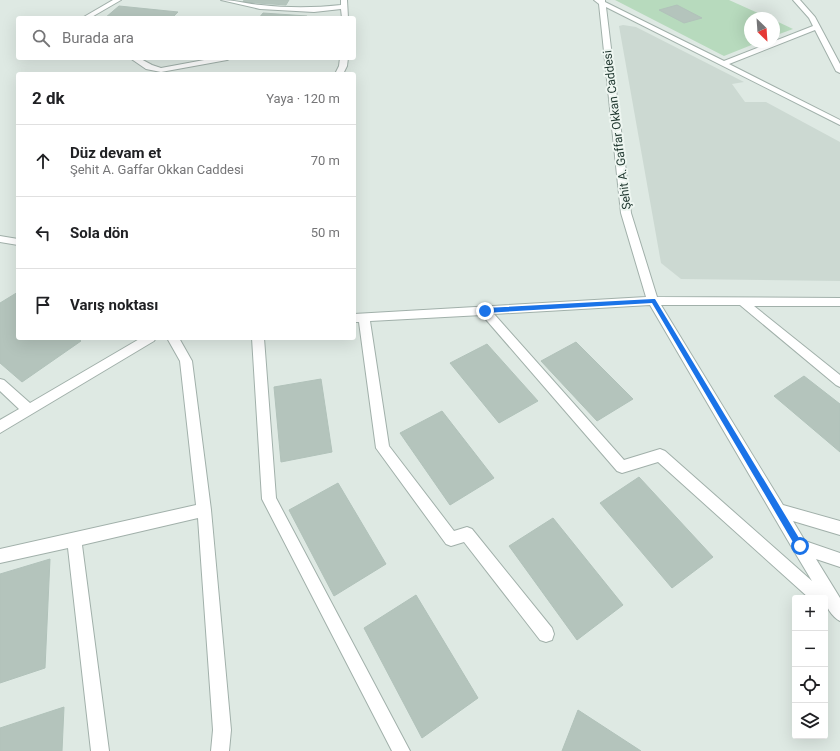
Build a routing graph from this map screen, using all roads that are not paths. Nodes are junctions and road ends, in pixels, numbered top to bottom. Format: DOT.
graph roads {
  1 [pos="118,0"];
  2 [pos="224,0"];
  3 [pos="796,0"];
  4 [pos="601,1"];
  5 [pos="344,3"];
  6 [pos="89,16"];
  7 [pos="345,16"];
  8 [pos="817,27"];
  9 [pos="137,60"];
  10 [pos="216,60"];
  11 [pos="344,60"];
  12 [pos="723,64"];
  13 [pos="840,71"];
  14 [pos="340,72"];
  15 [pos="840,123"];
  16 [pos="0,239"];
  17 [pos="16,242"];
  18 [pos="653,301"];
  19 [pos="840,302"];
  20 [pos="744,303"];
  21 [pos="485,311"];
  22 [pos="359,318"];
  23 [pos="147,340"];
  24 [pos="174,340"];
  25 [pos="258,340"];
  26 [pos="840,382"];
  27 [pos="0,384"];
  28 [pos="29,410"];
  29 [pos="0,427"];
  30 [pos="204,510"];
  31 [pos="778,510"];
  32 [pos="840,528"];
  33 [pos="74,540"];
  34 [pos="800,546"];
  35 [pos="0,556"];
  36 [pos="840,560"];
  37 [pos="817,595"];
  38 [pos="828,605"];
  39 [pos="840,615"];
  40 [pos="546,634"];
  41 [pos="100,751"];
  42 [pos="220,751"];
  43 [pos="401,751"];
  1 -- 6 [label="street"];
  2 -- 5 [label="street"];
  3 -- 8 [label="street"];
  4 -- 12 [label="street"];
  4 -- 18 [label="street, Şehit A. Gaffar Okkan Caddesi"];
  5 -- 7 [label="street"];
  8 -- 12 [label="street"];
  8 -- 13 [label="street"];
  9 -- 10 [label="street"];
  11 -- 14 [label="street"];
  12 -- 15 [label="street"];
  16 -- 17 [label="street"];
  18 -- 20 [label="street"];
  18 -- 21 [label="street"];
  18 -- 31 [label="street, Şehit A. Gaffar Okkan Caddesi"];
  19 -- 20 [label="street"];
  20 -- 26 [label="street"];
  21 -- 22 [label="street"];
  21 -- 37 [label="street"];
  22 -- 40 [label="street"];
  23 -- 28 [label="street"];
  24 -- 30 [label="street"];
  25 -- 43 [label="street"];
  27 -- 28 [label="street"];
  28 -- 29 [label="street"];
  30 -- 33 [label="street"];
  30 -- 42 [label="street"];
  31 -- 32 [label="street"];
  31 -- 34 [label="street, Şehit A. Gaffar Okkan Caddesi"];
  33 -- 35 [label="street"];
  33 -- 41 [label="street"];
  34 -- 36 [label="street"];
  34 -- 39 [label="street, Şehit A. Gaffar Okkan Caddesi"];
  38 -- 39 [label="street"];
}
